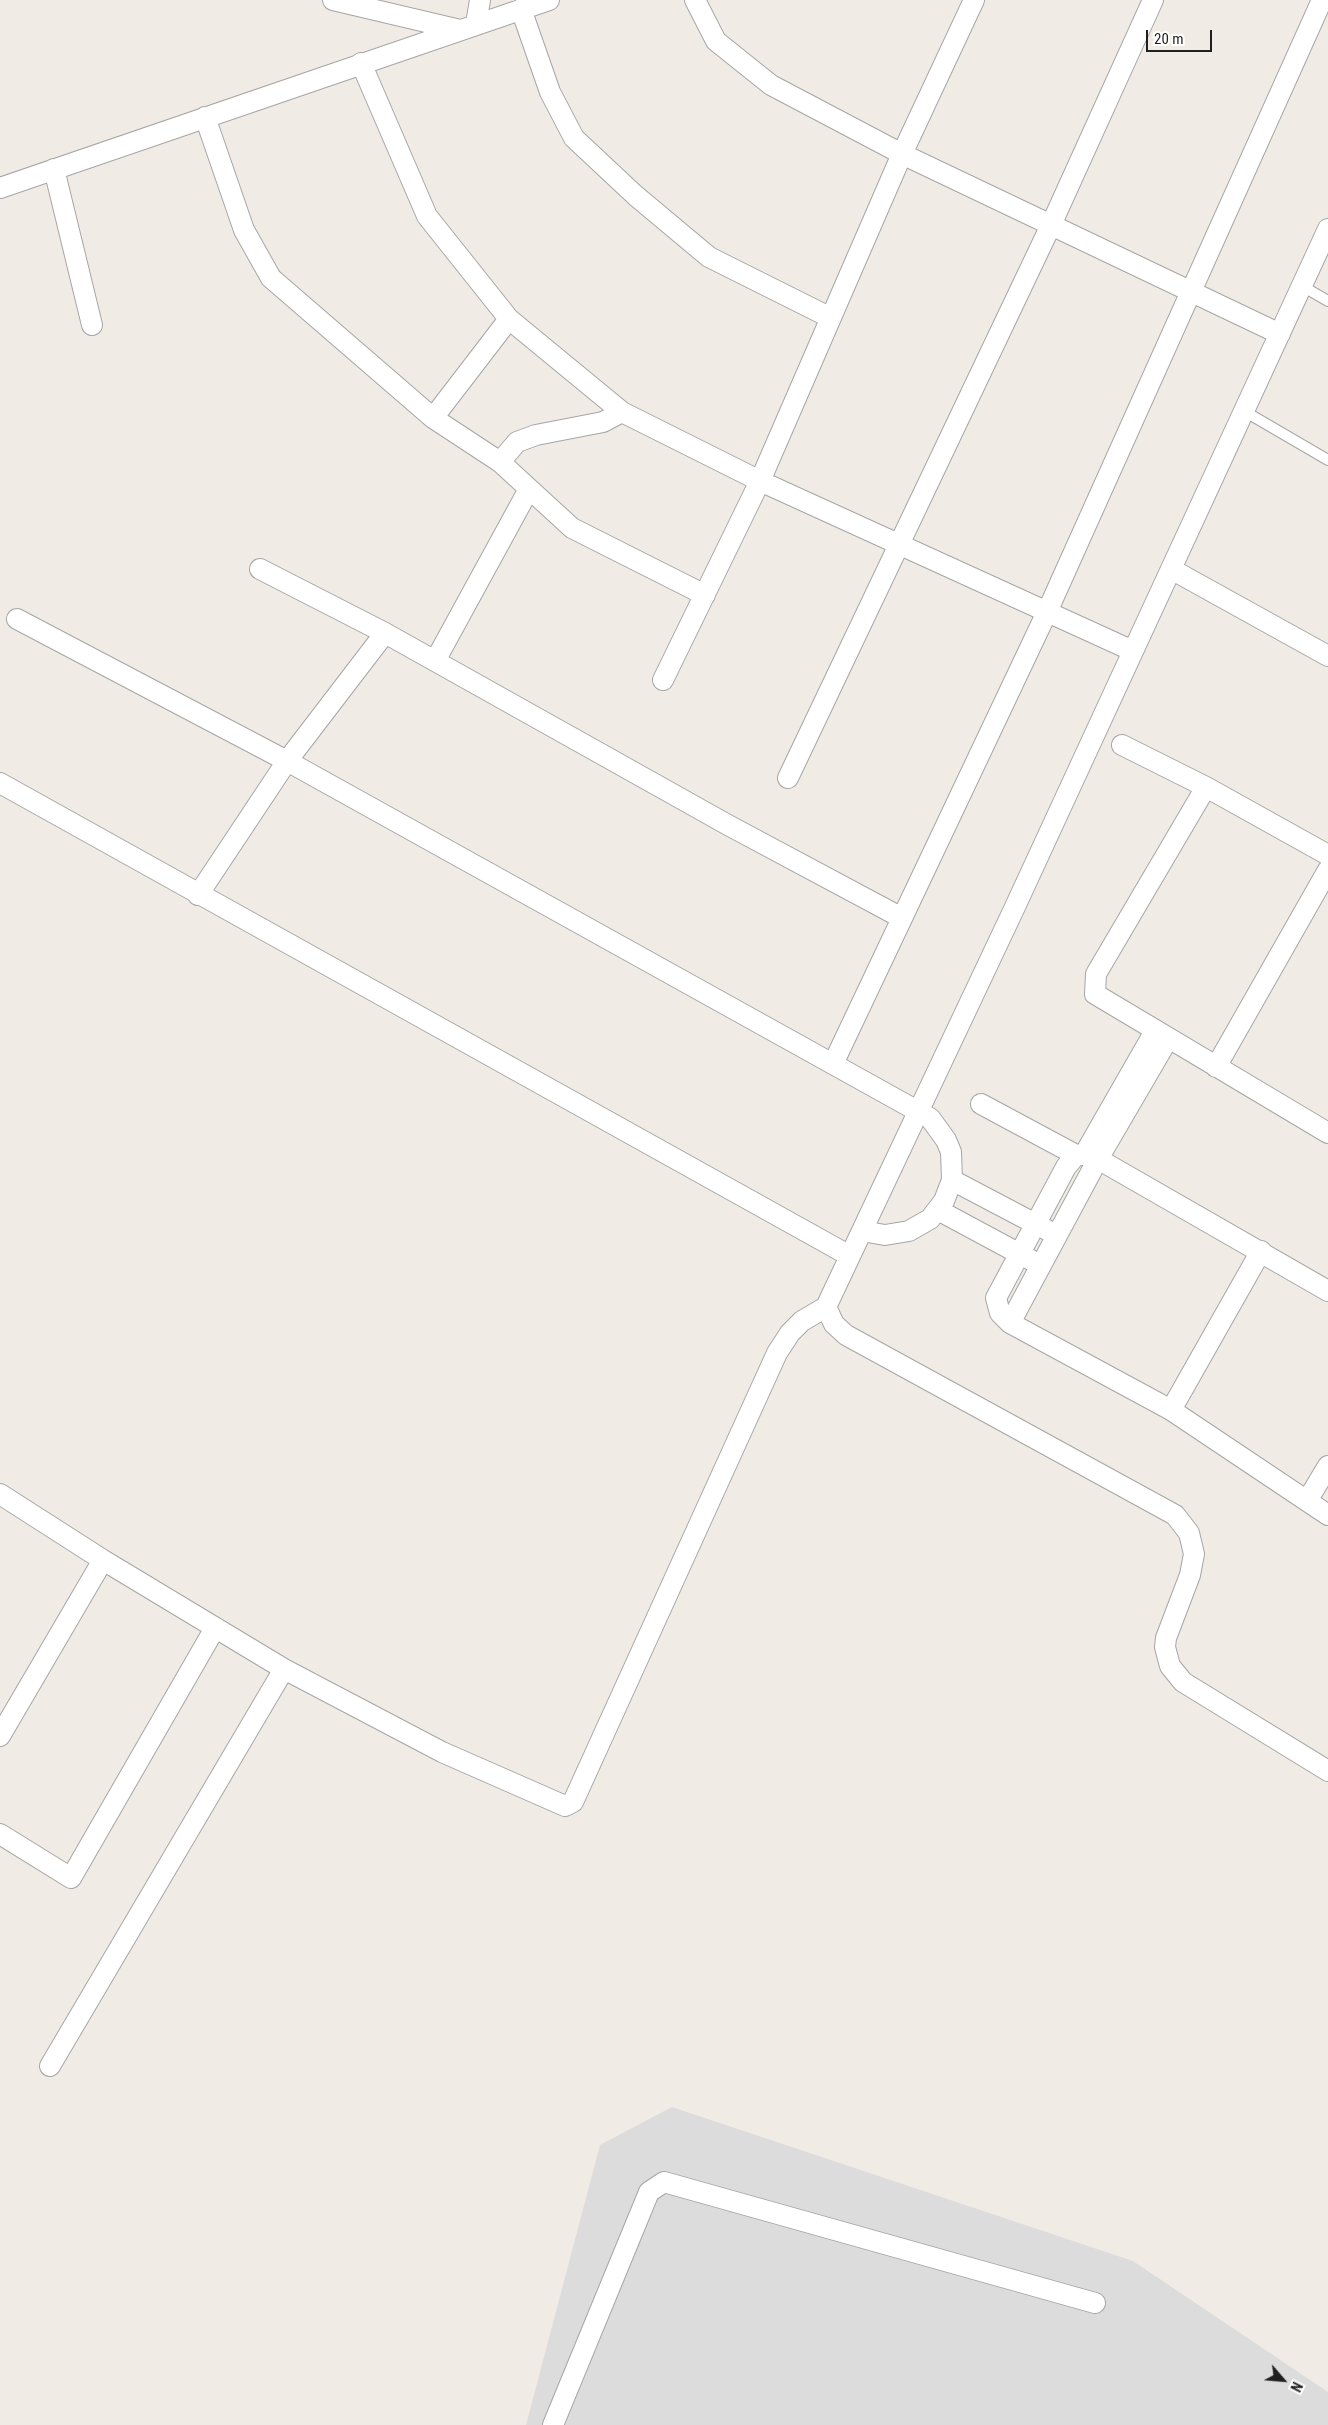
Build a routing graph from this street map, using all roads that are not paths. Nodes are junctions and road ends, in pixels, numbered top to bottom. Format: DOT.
graph roads {
  1 [pos="333,0"];
  2 [pos="480,0"];
  3 [pos="549,0"];
  4 [pos="695,0"];
  5 [pos="974,0"];
  6 [pos="1153,0"];
  7 [pos="1322,0"];
  8 [pos="521,9"];
  9 [pos="468,27"];
  10 [pos="361,63"];
  11 [pos="205,117"];
  12 [pos="902,154"];
  13 [pos="54,169"];
  14 [pos="0,188"];
  15 [pos="1051,225"];
  16 [pos="1328,229"];
  17 [pos="1302,286"];
  18 [pos="1190,292"];
  19 [pos="1328,301"];
  20 [pos="831,318"];
  21 [pos="509,319"];
  22 [pos="92,325"];
  23 [pos="1280,334"];
  24 [pos="1244,411"];
  25 [pos="622,412"];
  26 [pos="433,418"];
  27 [pos="1328,460"];
  28 [pos="500,462"];
  29 [pos="760,481"];
  30 [pos="529,489"];
  31 [pos="898,544"];
  32 [pos="260,569"];
  33 [pos="1171,569"];
  34 [pos="705,594"];
  35 [pos="1047,612"];
  36 [pos="17,618"];
  37 [pos="385,633"];
  38 [pos="1133,651"];
  39 [pos="1328,656"];
  40 [pos="436,661"];
  41 [pos="663,680"];
  42 [pos="1122,745"];
  43 [pos="287,761"];
  44 [pos="788,778"];
  45 [pos="0,783"];
  46 [pos="1206,787"];
  47 [pos="1328,855"];
  48 [pos="1328,870"];
  49 [pos="198,895"];
  50 [pos="902,918"];
  51 [pos="1162,1035"];
  52 [pos="833,1064"];
  53 [pos="1216,1067"];
  54 [pos="981,1104"];
  55 [pos="919,1111"];
  56 [pos="1328,1133"];
  57 [pos="1086,1156"];
  58 [pos="952,1180"];
  59 [pos="938,1210"];
  60 [pos="1036,1224"];
  61 [pos="862,1231"];
  62 [pos="1057,1235"];
  63 [pos="1261,1251"];
  64 [pos="1020,1254"];
  65 [pos="850,1256"];
  66 [pos="1041,1265"];
  67 [pos="1328,1291"];
  68 [pos="826,1307"];
  69 [pos="1010,1323"];
  70 [pos="1171,1410"];
  71 [pos="1328,1466"];
  72 [pos="0,1494"];
  73 [pos="1307,1501"];
  74 [pos="1328,1515"];
  75 [pos="103,1560"];
  76 [pos="215,1628"];
  77 [pos="284,1669"];
  78 [pos="0,1736"];
  79 [pos="1328,1771"];
  80 [pos="0,1834"];
  81 [pos="50,2066"];
  82 [pos="1096,2303"];
  83 [pos="553,2425"];
  1 -- 9 [label="street"];
  2 -- 9 [label="street"];
  3 -- 8 [label="street"];
  4 -- 12 [label="street"];
  5 -- 12 [label="street"];
  6 -- 15 [label="street"];
  7 -- 18 [label="street"];
  8 -- 9 [label="street"];
  8 -- 20 [label="street"];
  9 -- 10 [label="street"];
  10 -- 11 [label="street"];
  10 -- 21 [label="street"];
  11 -- 13 [label="street"];
  11 -- 26 [label="street"];
  12 -- 15 [label="street"];
  12 -- 20 [label="street"];
  13 -- 14 [label="street"];
  13 -- 22 [label="street"];
  15 -- 18 [label="street"];
  15 -- 31 [label="street"];
  16 -- 17 [label="street"];
  17 -- 19 [label="lane"];
  17 -- 23 [label="street"];
  18 -- 23 [label="street"];
  18 -- 35 [label="street"];
  20 -- 29 [label="street"];
  21 -- 25 [label="street"];
  21 -- 26 [label="street"];
  23 -- 24 [label="street"];
  24 -- 27 [label="lane"];
  24 -- 33 [label="street"];
  25 -- 28 [label="street"];
  25 -- 29 [label="street"];
  26 -- 28 [label="street"];
  28 -- 30 [label="street"];
  29 -- 31 [label="street"];
  29 -- 34 [label="street"];
  30 -- 34 [label="street"];
  30 -- 40 [label="street"];
  31 -- 35 [label="street"];
  31 -- 44 [label="street"];
  32 -- 37 [label="street"];
  33 -- 38 [label="street"];
  33 -- 39 [label="street"];
  34 -- 41 [label="street"];
  35 -- 38 [label="street"];
  35 -- 50 [label="street"];
  36 -- 43 [label="street"];
  37 -- 40 [label="street"];
  37 -- 43 [label="street"];
  38 -- 55 [label="street"];
  40 -- 50 [label="street"];
  42 -- 46 [label="street"];
  43 -- 49 [label="street"];
  43 -- 52 [label="street"];
  45 -- 49 [label="street"];
  46 -- 47 [label="street"];
  46 -- 51 [label="street"];
  48 -- 53 [label="street"];
  49 -- 65 [label="street"];
  50 -- 52 [label="street"];
  51 -- 53 [label="street"];
  51 -- 57 [label="street"];
  52 -- 55 [label="street"];
  53 -- 56 [label="street"];
  54 -- 57 [label="street"];
  55 -- 58 [label="street"];
  55 -- 61 [label="street"];
  57 -- 60 [label="street"];
  57 -- 62 [label="street"];
  57 -- 63 [label="street"];
  58 -- 59 [label="street"];
  58 -- 60 [label="street"];
  59 -- 61 [label="street"];
  59 -- 64 [label="street"];
  60 -- 62 [label="street"];
  60 -- 64 [label="street"];
  61 -- 65 [label="street"];
  62 -- 66 [label="street"];
  63 -- 67 [label="street"];
  63 -- 70 [label="street"];
  64 -- 66 [label="street"];
  64 -- 69 [label="street"];
  65 -- 68 [label="street"];
  66 -- 69 [label="street"];
  68 -- 77 [label="street"];
  68 -- 79 [label="street"];
  69 -- 70 [label="street"];
  70 -- 73 [label="street"];
  71 -- 73 [label="street"];
  72 -- 75 [label="street"];
  73 -- 74 [label="street"];
  75 -- 76 [label="street"];
  75 -- 78 [label="street"];
  76 -- 77 [label="street"];
  76 -- 80 [label="street"];
  77 -- 81 [label="street"];
  82 -- 83 [label="street"];
}
